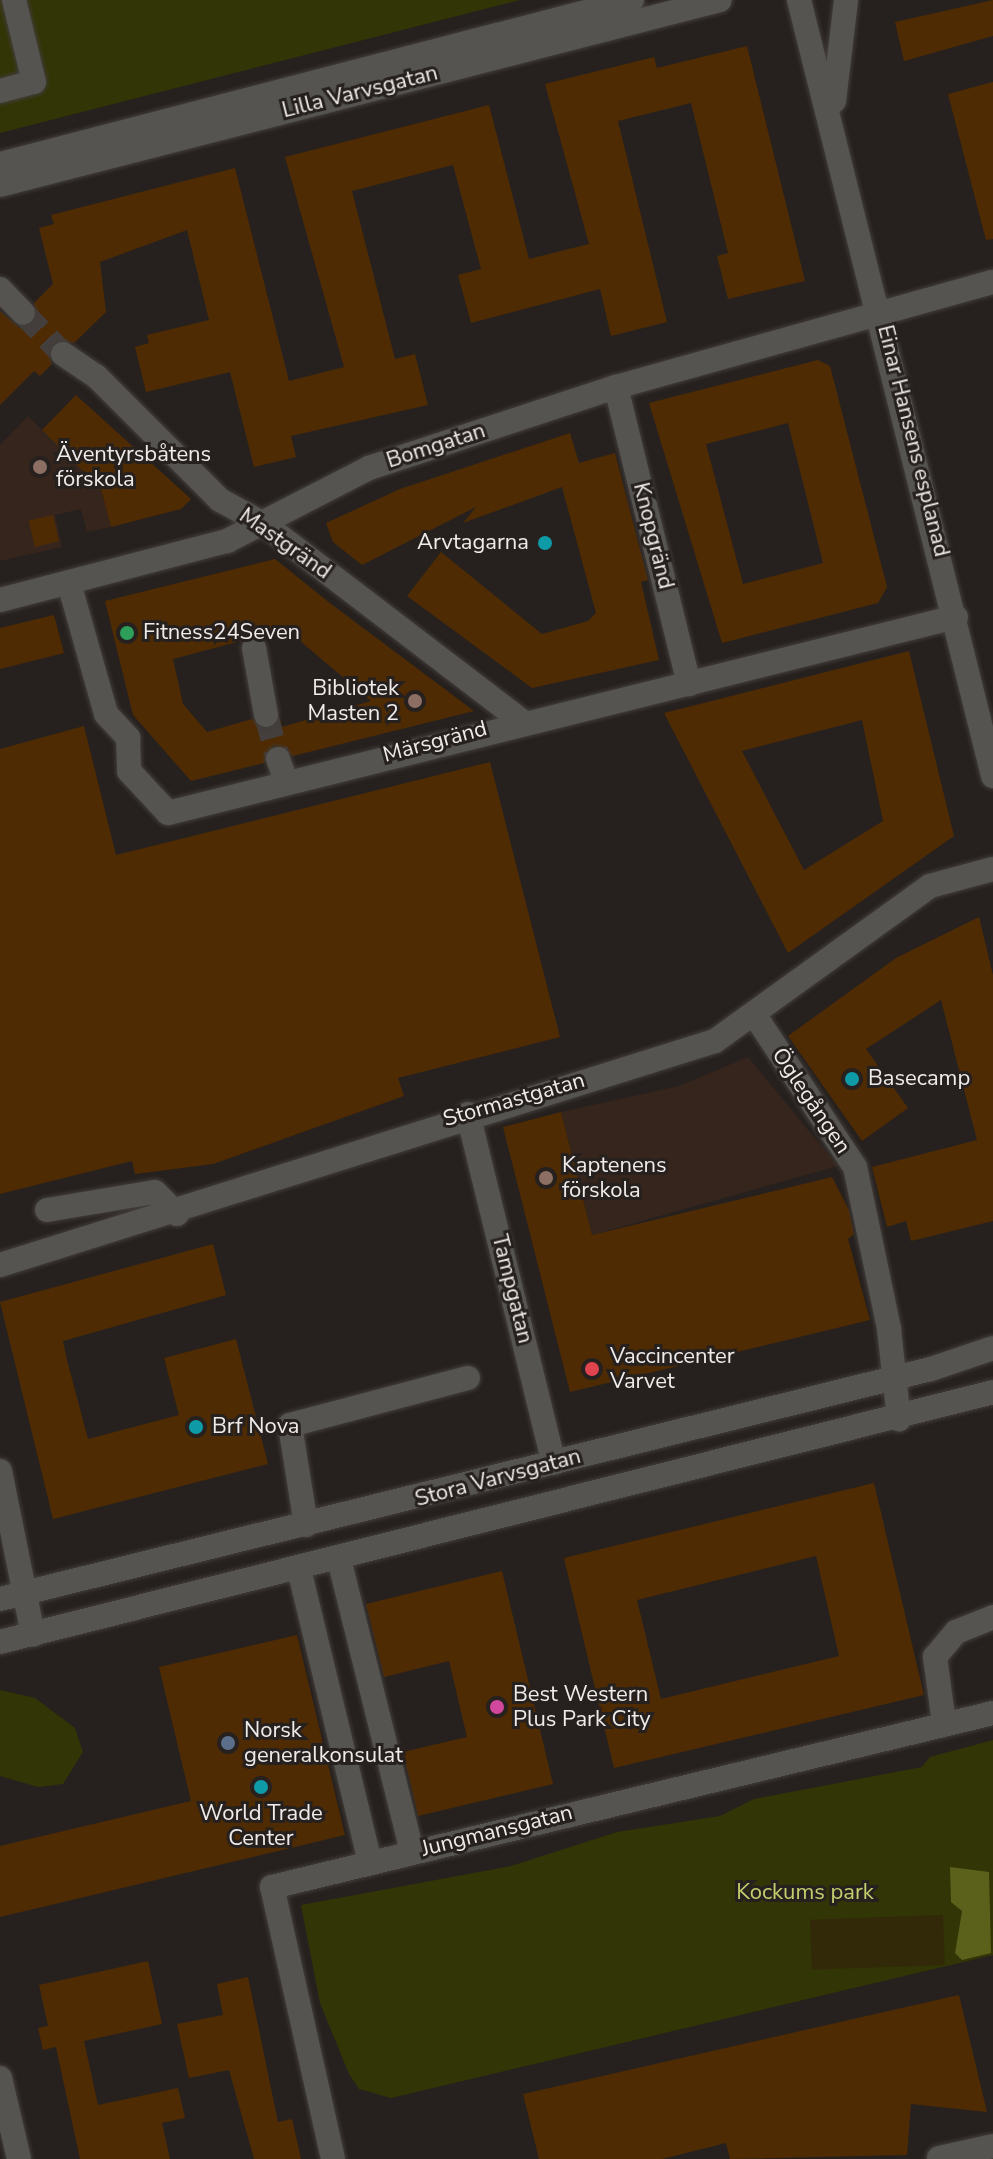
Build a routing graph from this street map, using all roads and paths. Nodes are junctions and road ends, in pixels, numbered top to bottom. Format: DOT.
graph roads {
  1 [pos="14,0"];
  2 [pos="632,0"];
  3 [pos="720,0"];
  4 [pos="802,0"];
  5 [pos="837,0"];
  6 [pos="846,0"];
  7 [pos="0,91"];
  8 [pos="833,132"];
  9 [pos="0,164"];
  10 [pos="0,185"];
  11 [pos="993,282"];
  12 [pos="0,289"];
  13 [pos="881,310"];
  14 [pos="23,313"];
  15 [pos="63,354"];
  16 [pos="616,387"];
  17 [pos="264,524"];
  18 [pos="69,583"];
  19 [pos="0,600"];
  20 [pos="956,617"];
  21 [pos="254,648"];
  22 [pos="689,684"];
  23 [pos="266,715"];
  24 [pos="520,720"];
  25 [pos="990,755"];
  26 [pos="993,776"];
  27 [pos="993,869"];
  28 [pos="756,1017"];
  29 [pos="468,1114"];
  30 [pos="47,1210"];
  31 [pos="177,1214"];
  32 [pos="0,1265"];
  33 [pos="993,1348"];
  34 [pos="468,1378"];
  35 [pos="894,1378"];
  36 [pos="993,1392"];
  37 [pos="899,1419"];
  38 [pos="554,1463"];
  39 [pos="0,1471"];
  40 [pos="306,1525"];
  41 [pos="5,1543"];
  42 [pos="339,1559"];
  43 [pos="299,1569"];
  44 [pos="11,1596"];
  45 [pos="993,1617"];
  46 [pos="33,1635"];
  47 [pos="0,1642"];
  48 [pos="993,1713"];
  49 [pos="944,1723"];
  50 [pos="412,1852"];
  51 [pos="370,1863"];
  52 [pos="0,2078"];
  53 [pos="993,2146"];
  54 [pos="939,2158"];
  55 [pos="19,2159"];
  56 [pos="333,2159"];
  1 -- 7 [label="street"];
  2 -- 9 [label="street, Lilla Varvsgatan"];
  3 -- 10 [label="street, Lilla Varvsgatan"];
  4 -- 5 [label="street"];
  4 -- 8 [label="street, Einar Hansens esplanad"];
  6 -- 8 [label="street, Einar Hansens esplanad"];
  8 -- 13 [label="street, Einar Hansens esplanad"];
  11 -- 13 [label="street, Bomgatan"];
  12 -- 14 [label="street"];
  13 -- 16 [label="street, Bomgatan"];
  13 -- 20 [label="street, Einar Hansens esplanad"];
  15 -- 17 [label="street, Mastgränd"];
  16 -- 17 [label="street, Bomgatan"];
  16 -- 22 [label="street, Knopgränd"];
  17 -- 18 [label="street, Bomgatan"];
  17 -- 24 [label="street, Mastgränd"];
  18 -- 19 [label="street, Bomgatan"];
  18 -- 24 [label="street, Märsgränd"];
  20 -- 22 [label="street, Märsgränd"];
  20 -- 25 [label="street, Einar Hansens esplanad"];
  21 -- 23 [label="street"];
  22 -- 24 [label="street, Märsgränd"];
  25 -- 26 [label="street, Einar Hansens esplanad"];
  27 -- 28 [label="street, Stormastgatan"];
  28 -- 29 [label="street, Stormastgatan"];
  28 -- 35 [label="street, Öglegången"];
  29 -- 31 [label="street, Stormastgatan"];
  29 -- 38 [label="street, Tampgatan"];
  30 -- 31 [label="street"];
  31 -- 32 [label="street, Stormastgatan"];
  33 -- 35 [label="street, Stora Varvsgatan"];
  34 -- 40 [label="street"];
  35 -- 37 [label="street, Öglegången"];
  35 -- 38 [label="street, Stora Varvsgatan"];
  36 -- 37 [label="street, Stora Varvsgatan"];
  37 -- 42 [label="street, Stora Varvsgatan"];
  38 -- 40 [label="street, Stora Varvsgatan"];
  39 -- 41 [label="street"];
  40 -- 44 [label="street, Stora Varvsgatan"];
  41 -- 44 [label="street"];
  42 -- 43 [label="street, Stora Varvsgatan"];
  42 -- 50 [label="street"];
  43 -- 46 [label="street, Stora Varvsgatan"];
  43 -- 51 [label="street"];
  44 -- 46 [label="street"];
  45 -- 49 [label="street"];
  46 -- 47 [label="street, Stora Varvsgatan"];
  48 -- 49 [label="street, Jungmansgatan"];
  49 -- 50 [label="street, Jungmansgatan"];
  50 -- 51 [label="street, Jungmansgatan"];
  51 -- 56 [label="street, Jungmansgatan"];
  52 -- 55 [label="street"];
  53 -- 54 [label="street"];
}
